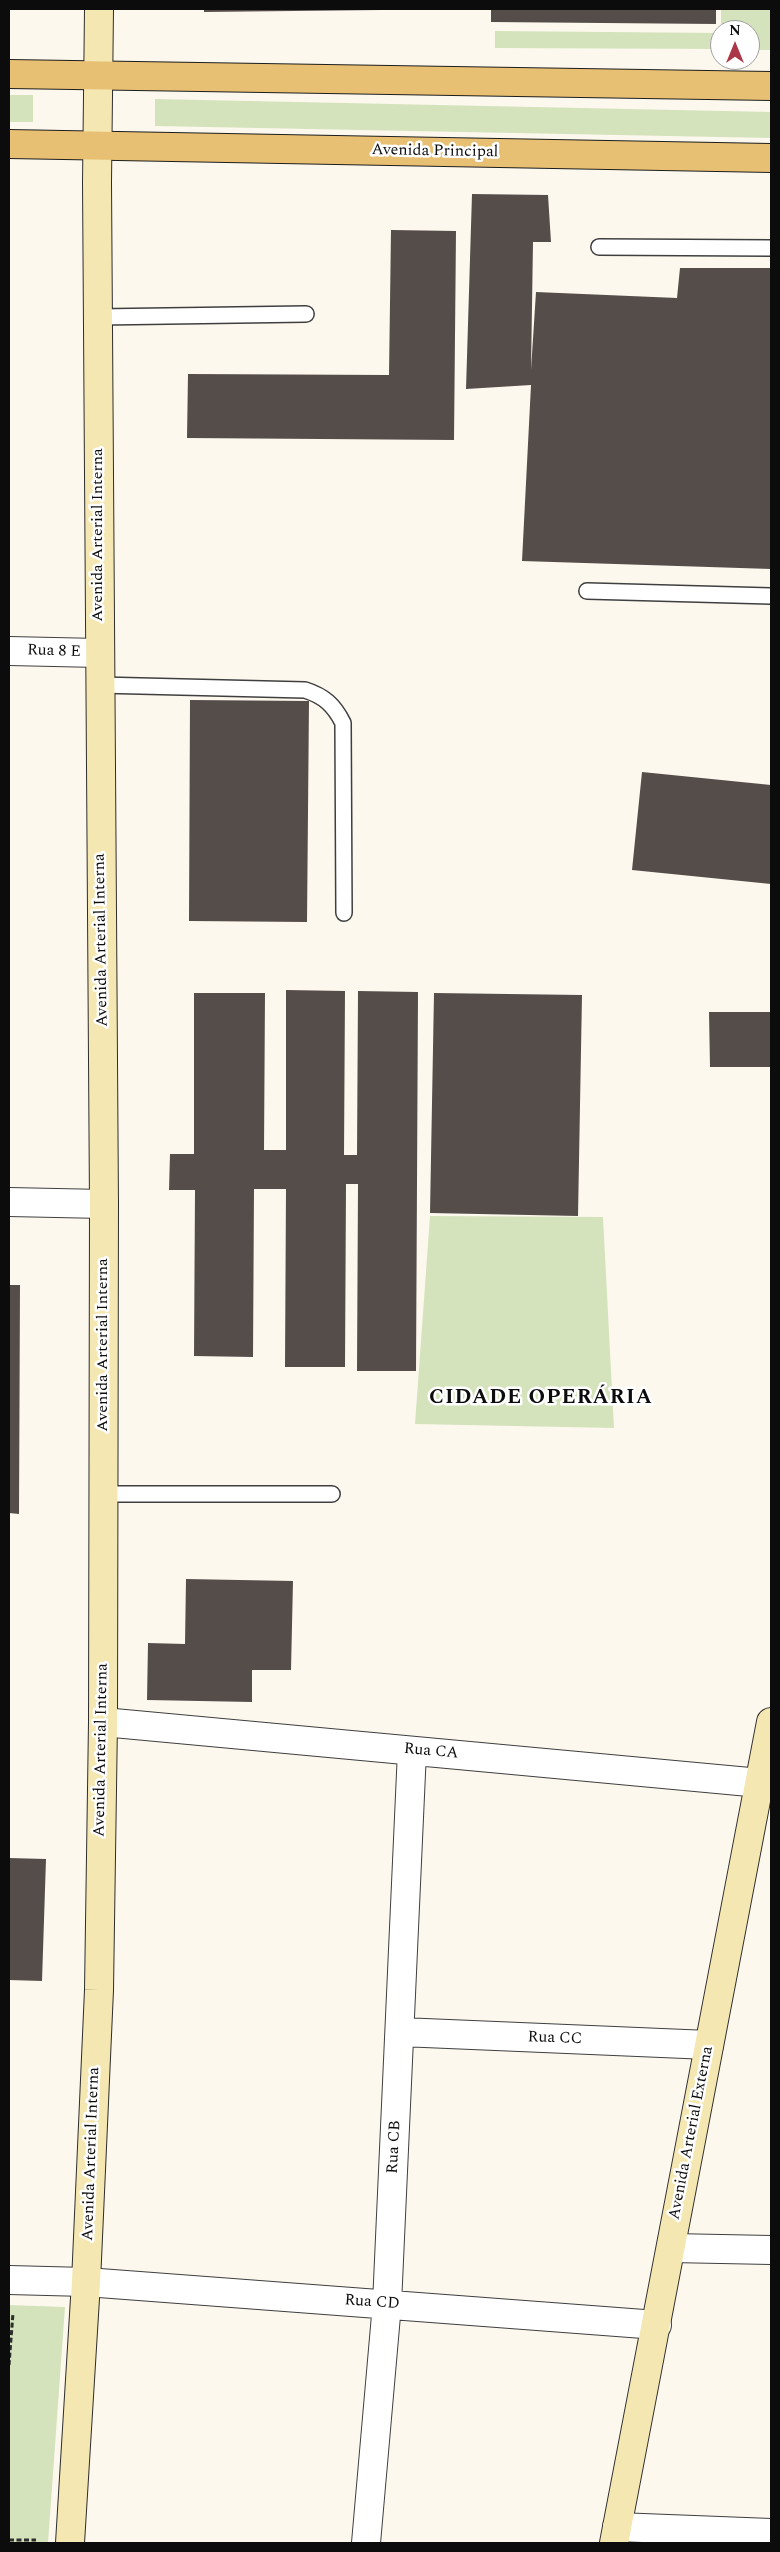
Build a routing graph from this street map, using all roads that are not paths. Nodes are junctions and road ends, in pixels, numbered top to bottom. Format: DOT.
graph roads {
  1 [pos="99,9"];
  2 [pos="9,74"];
  3 [pos="98,76"];
  4 [pos="771,86"];
  5 [pos="9,144"];
  6 [pos="98,145"];
  7 [pos="771,158"];
  8 [pos="599,248"];
  9 [pos="771,248"];
  10 [pos="306,314"];
  11 [pos="98,317"];
  12 [pos="587,591"];
  13 [pos="771,596"];
  14 [pos="9,651"];
  15 [pos="99,653"];
  16 [pos="99,685"];
  17 [pos="344,913"];
  18 [pos="9,1202"];
  19 [pos="104,1204"];
  20 [pos="104,1494"];
  21 [pos="332,1494"];
  22 [pos="103,1722"];
  23 [pos="771,1722"];
  24 [pos="412,1751"];
  25 [pos="765,1783"];
  26 [pos="401,2032"];
  27 [pos="708,2045"];
  28 [pos="671,2248"];
  29 [pos="771,2250"];
  30 [pos="12,2280"];
  31 [pos="86,2282"];
  32 [pos="387,2304"];
  33 [pos="657,2325"];
  34 [pos="771,2533"];
  35 [pos="616,2535"];
  36 [pos="70,2543"];
  37 [pos="366,2543"];
  1 -- 3 [label="main road, Avenida Arterial Interna"];
  2 -- 3 [label="main road"];
  3 -- 4 [label="main road"];
  3 -- 6 [label="main road, Avenida Arterial Interna"];
  5 -- 6 [label="main road, Avenida Principal"];
  6 -- 7 [label="main road, Avenida Principal"];
  6 -- 11 [label="main road, Avenida Arterial Interna"];
  8 -- 9 [label="lane"];
  10 -- 11 [label="lane"];
  11 -- 15 [label="main road, Avenida Arterial Interna"];
  12 -- 13 [label="lane"];
  14 -- 15 [label="street, Rua 8 E"];
  15 -- 16 [label="main road, Avenida Arterial Interna"];
  16 -- 17 [label="lane"];
  16 -- 19 [label="main road, Avenida Arterial Interna"];
  18 -- 19 [label="street"];
  19 -- 20 [label="main road, Avenida Arterial Interna"];
  20 -- 21 [label="lane"];
  20 -- 22 [label="main road, Avenida Arterial Interna"];
  22 -- 24 [label="street, Rua CA"];
  22 -- 31 [label="main road, Avenida Arterial Interna"];
  23 -- 25 [label="main road, Avenida Arterial Externa"];
  24 -- 25 [label="street, Rua CA"];
  24 -- 26 [label="street, Rua CB"];
  25 -- 27 [label="main road, Avenida Arterial Externa"];
  26 -- 27 [label="street, Rua CC"];
  26 -- 32 [label="street, Rua CB"];
  27 -- 28 [label="main road, Avenida Arterial Externa"];
  28 -- 29 [label="street"];
  28 -- 33 [label="main road, Avenida Arterial Externa"];
  30 -- 31 [label="street, Rua CD"];
  31 -- 32 [label="street, Rua CD"];
  31 -- 36 [label="main road, Avenida Arterial Interna"];
  32 -- 33 [label="street, Rua CD"];
  32 -- 37 [label="street, Rua CB"];
  33 -- 35 [label="main road, Avenida Arterial Externa"];
  34 -- 35 [label="street"];
}
